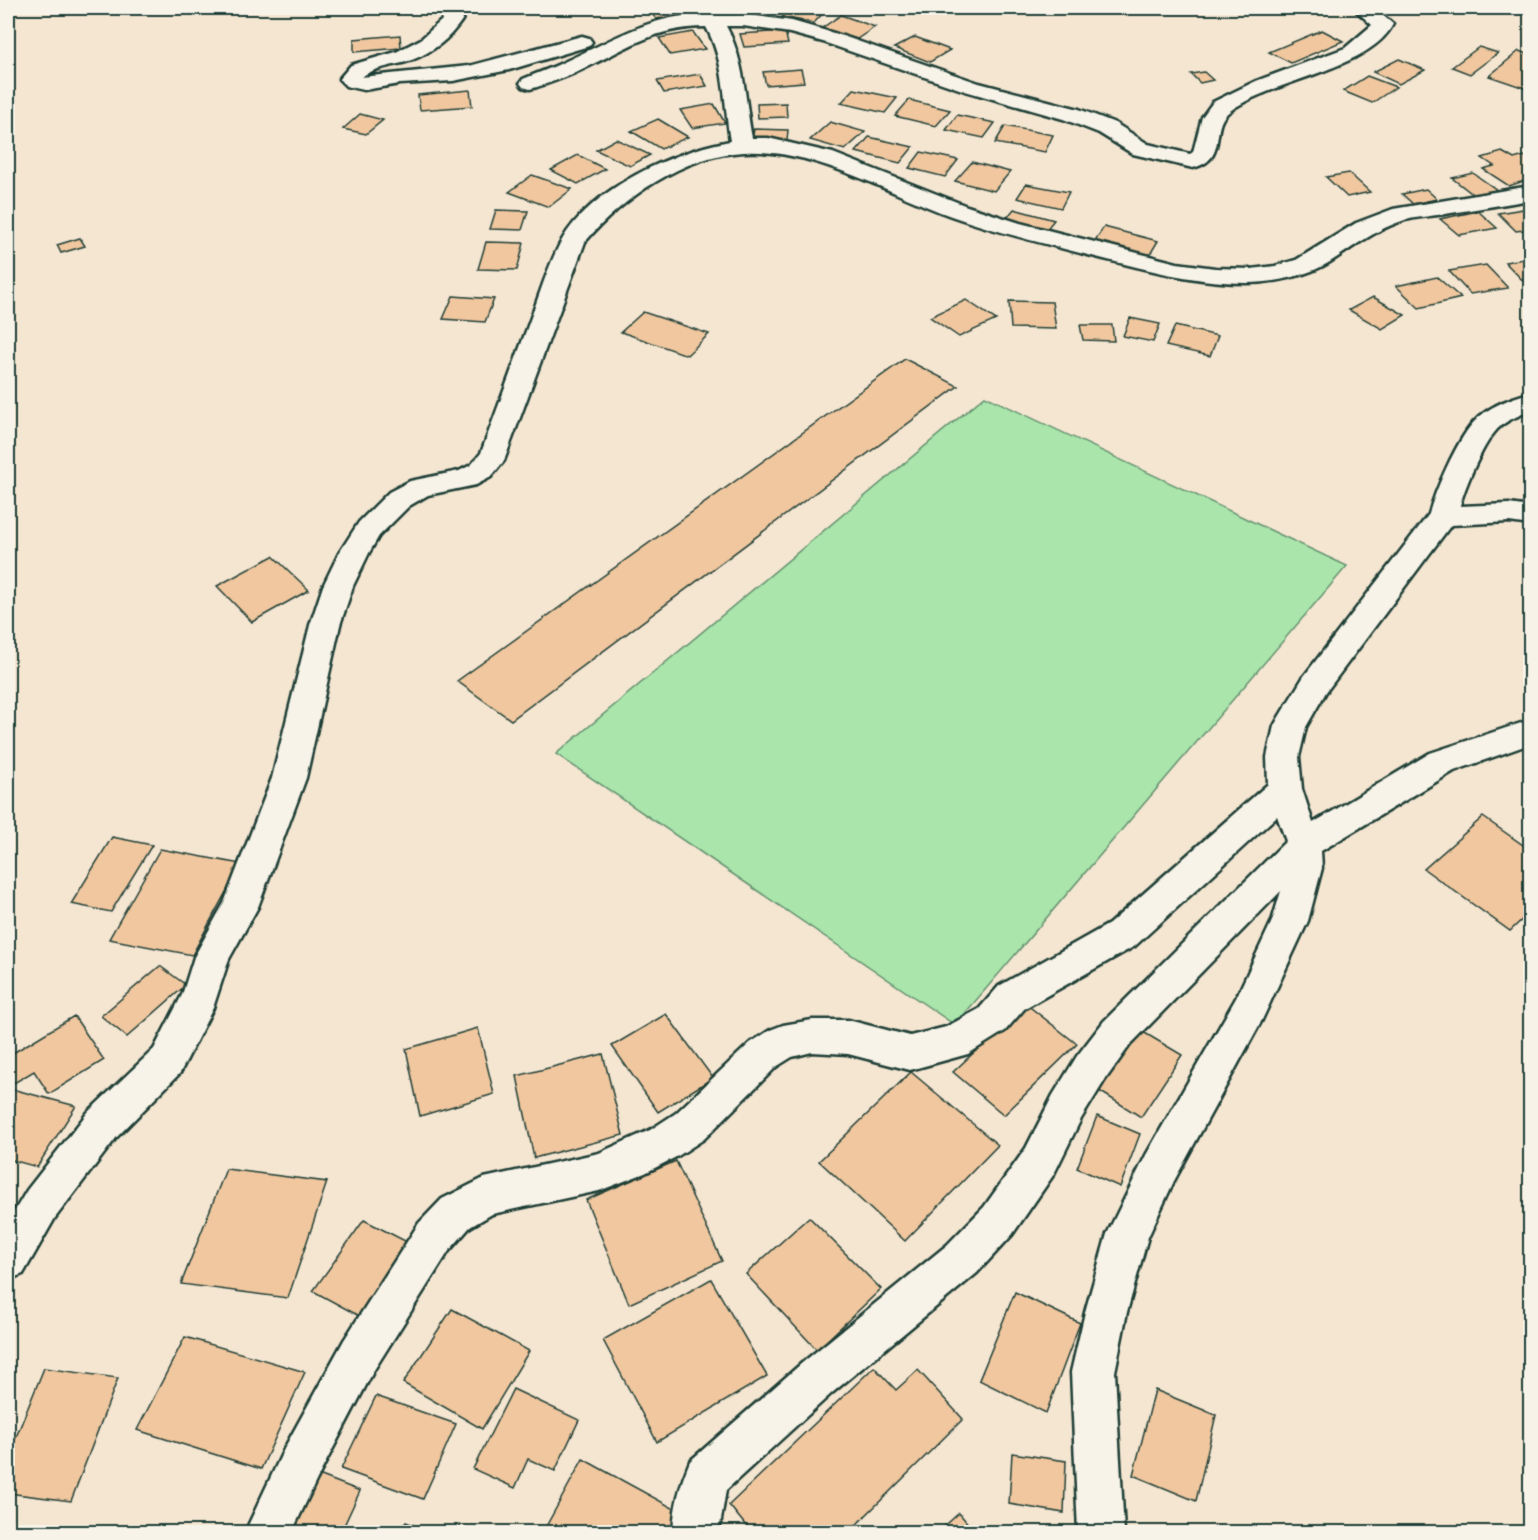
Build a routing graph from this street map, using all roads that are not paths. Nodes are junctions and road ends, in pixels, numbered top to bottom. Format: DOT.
graph roads {
  1 [pos="456,8"];
  2 [pos="1362,8"];
  3 [pos="709,13"];
  4 [pos="669,24"];
  5 [pos="530,83"];
  6 [pos="742,145"];
  7 [pos="1530,193"];
  8 [pos="1530,401"];
  9 [pos="1443,516"];
  10 [pos="1530,516"];
  11 [pos="1530,732"];
  12 [pos="1285,789"];
  13 [pos="1304,845"];
  14 [pos="8,1260"];
  15 [pos="268,1533"];
  16 [pos="696,1533"];
  17 [pos="1101,1533"];
  1 -- 4 [label="street"];
  2 -- 3 [label="street"];
  3 -- 4 [label="street"];
  3 -- 6 [label="street"];
  4 -- 5 [label="street"];
  6 -- 7 [label="street"];
  6 -- 14 [label="street"];
  8 -- 9 [label="street"];
  9 -- 10 [label="street"];
  9 -- 12 [label="street"];
  11 -- 13 [label="street"];
  12 -- 13 [label="street"];
  12 -- 15 [label="street"];
  13 -- 16 [label="street"];
  13 -- 17 [label="street"];
}
